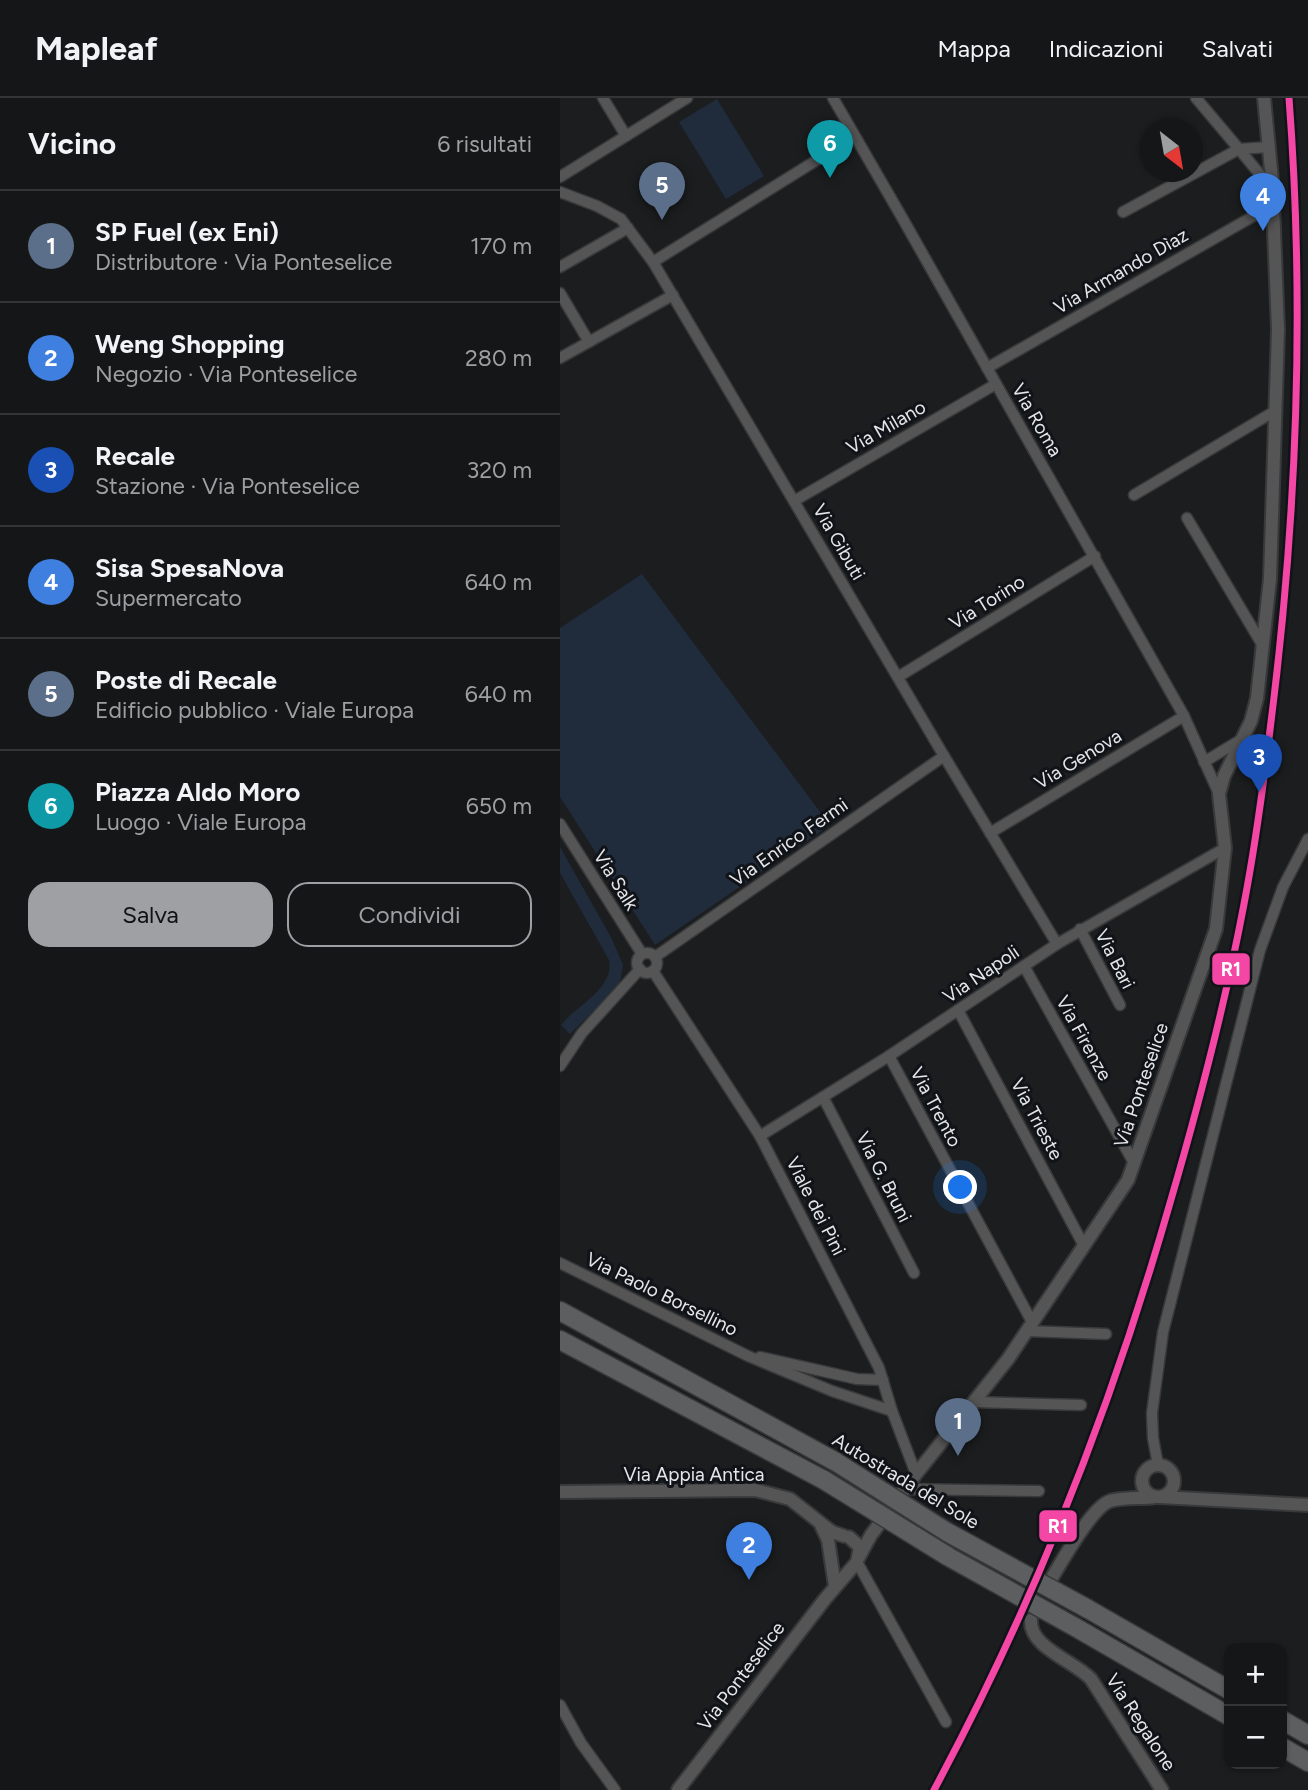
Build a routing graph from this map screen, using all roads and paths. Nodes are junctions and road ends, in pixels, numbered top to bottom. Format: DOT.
graph roads {
  1 [pos="603,98"];
  2 [pos="687,98"];
  3 [pos="833,98"];
  4 [pos="1196,98"];
  5 [pos="1264,98"];
  6 [pos="626,136"];
  7 [pos="854,137"];
  8 [pos="1269,148"];
  9 [pos="1239,149"];
  10 [pos="560,177"];
  11 [pos="1272,189"];
  12 [pos="560,192"];
  13 [pos="1273,205"];
  14 [pos="1123,212"];
  15 [pos="628,228"];
  16 [pos="653,262"];
  17 [pos="560,267"];
  18 [pos="560,293"];
  19 [pos="673,295"];
  20 [pos="589,342"];
  21 [pos="560,358"];
  22 [pos="987,368"];
  23 [pos="996,384"];
  24 [pos="1275,411"];
  25 [pos="1133,495"];
  26 [pos="794,501"];
  27 [pos="1187,518"];
  28 [pos="1095,556"];
  29 [pos="1263,646"];
  30 [pos="898,677"];
  31 [pos="1184,716"];
  32 [pos="1243,739"];
  33 [pos="944,756"];
  34 [pos="1205,762"];
  35 [pos="1219,794"];
  36 [pos="560,824"];
  37 [pos="990,833"];
  38 [pos="1308,839"];
  39 [pos="1225,848"];
  40 [pos="1080,929"];
  41 [pos="1057,944"];
  42 [pos="642,954"];
  43 [pos="655,957"];
  44 [pos="1024,966"];
  45 [pos="640,969"];
  46 [pos="653,971"];
  47 [pos="1119,1005"];
  48 [pos="958,1010"];
  49 [pos="889,1056"];
  50 [pos="560,1066"];
  51 [pos="823,1097"];
  52 [pos="760,1136"];
  53 [pos="1134,1163"];
  54 [pos="1084,1246"];
  55 [pos="560,1263"];
  56 [pos="914,1273"];
  57 [pos="560,1311"];
  58 [pos="1030,1327"];
  59 [pos="1106,1334"];
  60 [pos="560,1340"];
  61 [pos="748,1356"];
  62 [pos="883,1380"];
  63 [pos="974,1402"];
  64 [pos="1081,1405"];
  65 [pos="891,1411"];
  66 [pos="1158,1465"];
  67 [pos="916,1474"];
  68 [pos="1142,1478"];
  69 [pos="1174,1478"];
  70 [pos="905,1489"];
  71 [pos="1039,1491"];
  72 [pos="560,1492"];
  73 [pos="1158,1497"];
  74 [pos="1189,1499"];
  75 [pos="1123,1500"];
  76 [pos="1308,1505"];
  77 [pos="819,1522"];
  78 [pos="874,1532"];
  79 [pos="846,1537"];
  80 [pos="830,1555"];
  81 [pos="857,1561"];
  82 [pos="1053,1576"];
  83 [pos="835,1586"];
  84 [pos="1031,1620"];
  85 [pos="1224,1687"];
  86 [pos="560,1705"];
  87 [pos="1224,1713"];
  88 [pos="946,1722"];
  89 [pos="1287,1723"];
  90 [pos="1308,1735"];
  91 [pos="1287,1750"];
  92 [pos="1308,1762"];
  93 [pos="615,1790"];
  94 [pos="678,1790"];
  95 [pos="1162,1790"];
  1 -- 6 [label="street"];
  2 -- 6 [label="street"];
  3 -- 7 [label="street, Via Roma"];
  4 -- 9 [label="street"];
  5 -- 8 [label="street, Via Ponteselice"];
  6 -- 10 [label="street"];
  7 -- 16 [label="street"];
  7 -- 22 [label="street, Via Roma"];
  8 -- 9 [label="street"];
  8 -- 11 [label="street, Via Ponteselice"];
  9 -- 11 [label="street"];
  9 -- 14 [label="street"];
  11 -- 13 [label="street, Via Ponteselice"];
  12 -- 15 [label="street, Via Gibuti"];
  13 -- 22 [label="street, Via Armando Dìaz"];
  13 -- 24 [label="street, Via Ponteselice"];
  15 -- 16 [label="street, Via Gibuti"];
  15 -- 17 [label="street"];
  16 -- 19 [label="street, Via Gibuti"];
  18 -- 20 [label="street"];
  19 -- 20 [label="street"];
  19 -- 26 [label="street, Via Gibuti"];
  20 -- 21 [label="street"];
  22 -- 23 [label="street, Via Roma"];
  23 -- 26 [label="street, Via Milano"];
  23 -- 28 [label="street, Via Roma"];
  24 -- 25 [label="street"];
  24 -- 29 [label="street, Via Ponteselice"];
  26 -- 30 [label="street, Via Gibuti"];
  27 -- 29 [label="street"];
  28 -- 30 [label="street, Via Torino"];
  28 -- 31 [label="street, Via Roma"];
  29 -- 32 [label="street, Via Ponteselice"];
  30 -- 33 [label="street, Via Gibuti"];
  31 -- 34 [label="street, Via Roma"];
  31 -- 37 [label="street, Via Genova"];
  32 -- 34 [label="street"];
  32 -- 35 [label="street, Via Ponteselice"];
  33 -- 37 [label="street, Via Gibuti"];
  33 -- 43 [label="street, Via Enrico Fermi"];
  34 -- 35 [label="street, Via Roma"];
  35 -- 39 [label="street, Via Ponteselice"];
  36 -- 42 [label="street, Via Salk"];
  37 -- 41 [label="street, Via Gibuti"];
  38 -- 66 [label="street"];
  39 -- 40 [label="street, Via Napoli"];
  39 -- 53 [label="street, Via Ponteselice"];
  40 -- 41 [label="street, Via Napoli"];
  40 -- 47 [label="street, Via Bari"];
  41 -- 44 [label="street, Via Napoli"];
  42 -- 43 [label="street"];
  42 -- 45 [label="street"];
  43 -- 46 [label="street"];
  44 -- 48 [label="street, Via Napoli"];
  44 -- 53 [label="street, Via Firenze"];
  45 -- 46 [label="street"];
  45 -- 50 [label="street"];
  46 -- 52 [label="street, Viale dei Pini"];
  48 -- 49 [label="street, Via Napoli"];
  48 -- 54 [label="street, Via Trieste"];
  49 -- 51 [label="street, Via Napoli"];
  49 -- 58 [label="street, Via Trento"];
  51 -- 52 [label="street, Via Napoli"];
  51 -- 56 [label="street, Via G. Bruni"];
  52 -- 62 [label="street, Viale dei Pini"];
  53 -- 54 [label="street, Via Ponteselice"];
  54 -- 58 [label="street, Via Ponteselice"];
  55 -- 61 [label="street, Via Paolo Borsellino"];
  57 -- 85 [label="highway, Autostrada del Sole, bridge"];
  58 -- 59 [label="street"];
  58 -- 63 [label="street, Via Ponteselice"];
  60 -- 87 [label="highway, bridge"];
  61 -- 62 [label="street, Via Paolo Borsellino"];
  61 -- 65 [label="street, Via Paolo Borsellino"];
  62 -- 65 [label="street, Viale dei Pini"];
  63 -- 64 [label="street"];
  63 -- 67 [label="street, Via Ponteselice"];
  65 -- 67 [label="street, Viale dei Pini"];
  66 -- 68 [label="street"];
  66 -- 69 [label="street"];
  67 -- 70 [label="street, Via Ponteselice"];
  68 -- 73 [label="street"];
  68 -- 75 [label="street"];
  69 -- 73 [label="street"];
  69 -- 74 [label="street"];
  70 -- 71 [label="street"];
  70 -- 78 [label="street, Via Ponteselice"];
  72 -- 77 [label="street, Via Appia Antica"];
  73 -- 74 [label="street"];
  73 -- 75 [label="street"];
  74 -- 76 [label="street"];
  75 -- 82 [label="street"];
  77 -- 79 [label="street, Via Appia Antica"];
  77 -- 80 [label="street"];
  78 -- 79 [label="street"];
  78 -- 81 [label="street, Via Ponteselice"];
  79 -- 80 [label="street"];
  79 -- 81 [label="street"];
  80 -- 81 [label="street"];
  80 -- 83 [label="street"];
  81 -- 83 [label="street, Via Ponteselice"];
  81 -- 88 [label="street"];
  83 -- 94 [label="street, Via Ponteselice"];
  84 -- 95 [label="street, Via Regalone"];
  86 -- 93 [label="street"];
  89 -- 90 [label="highway"];
  91 -- 92 [label="highway"];
}
